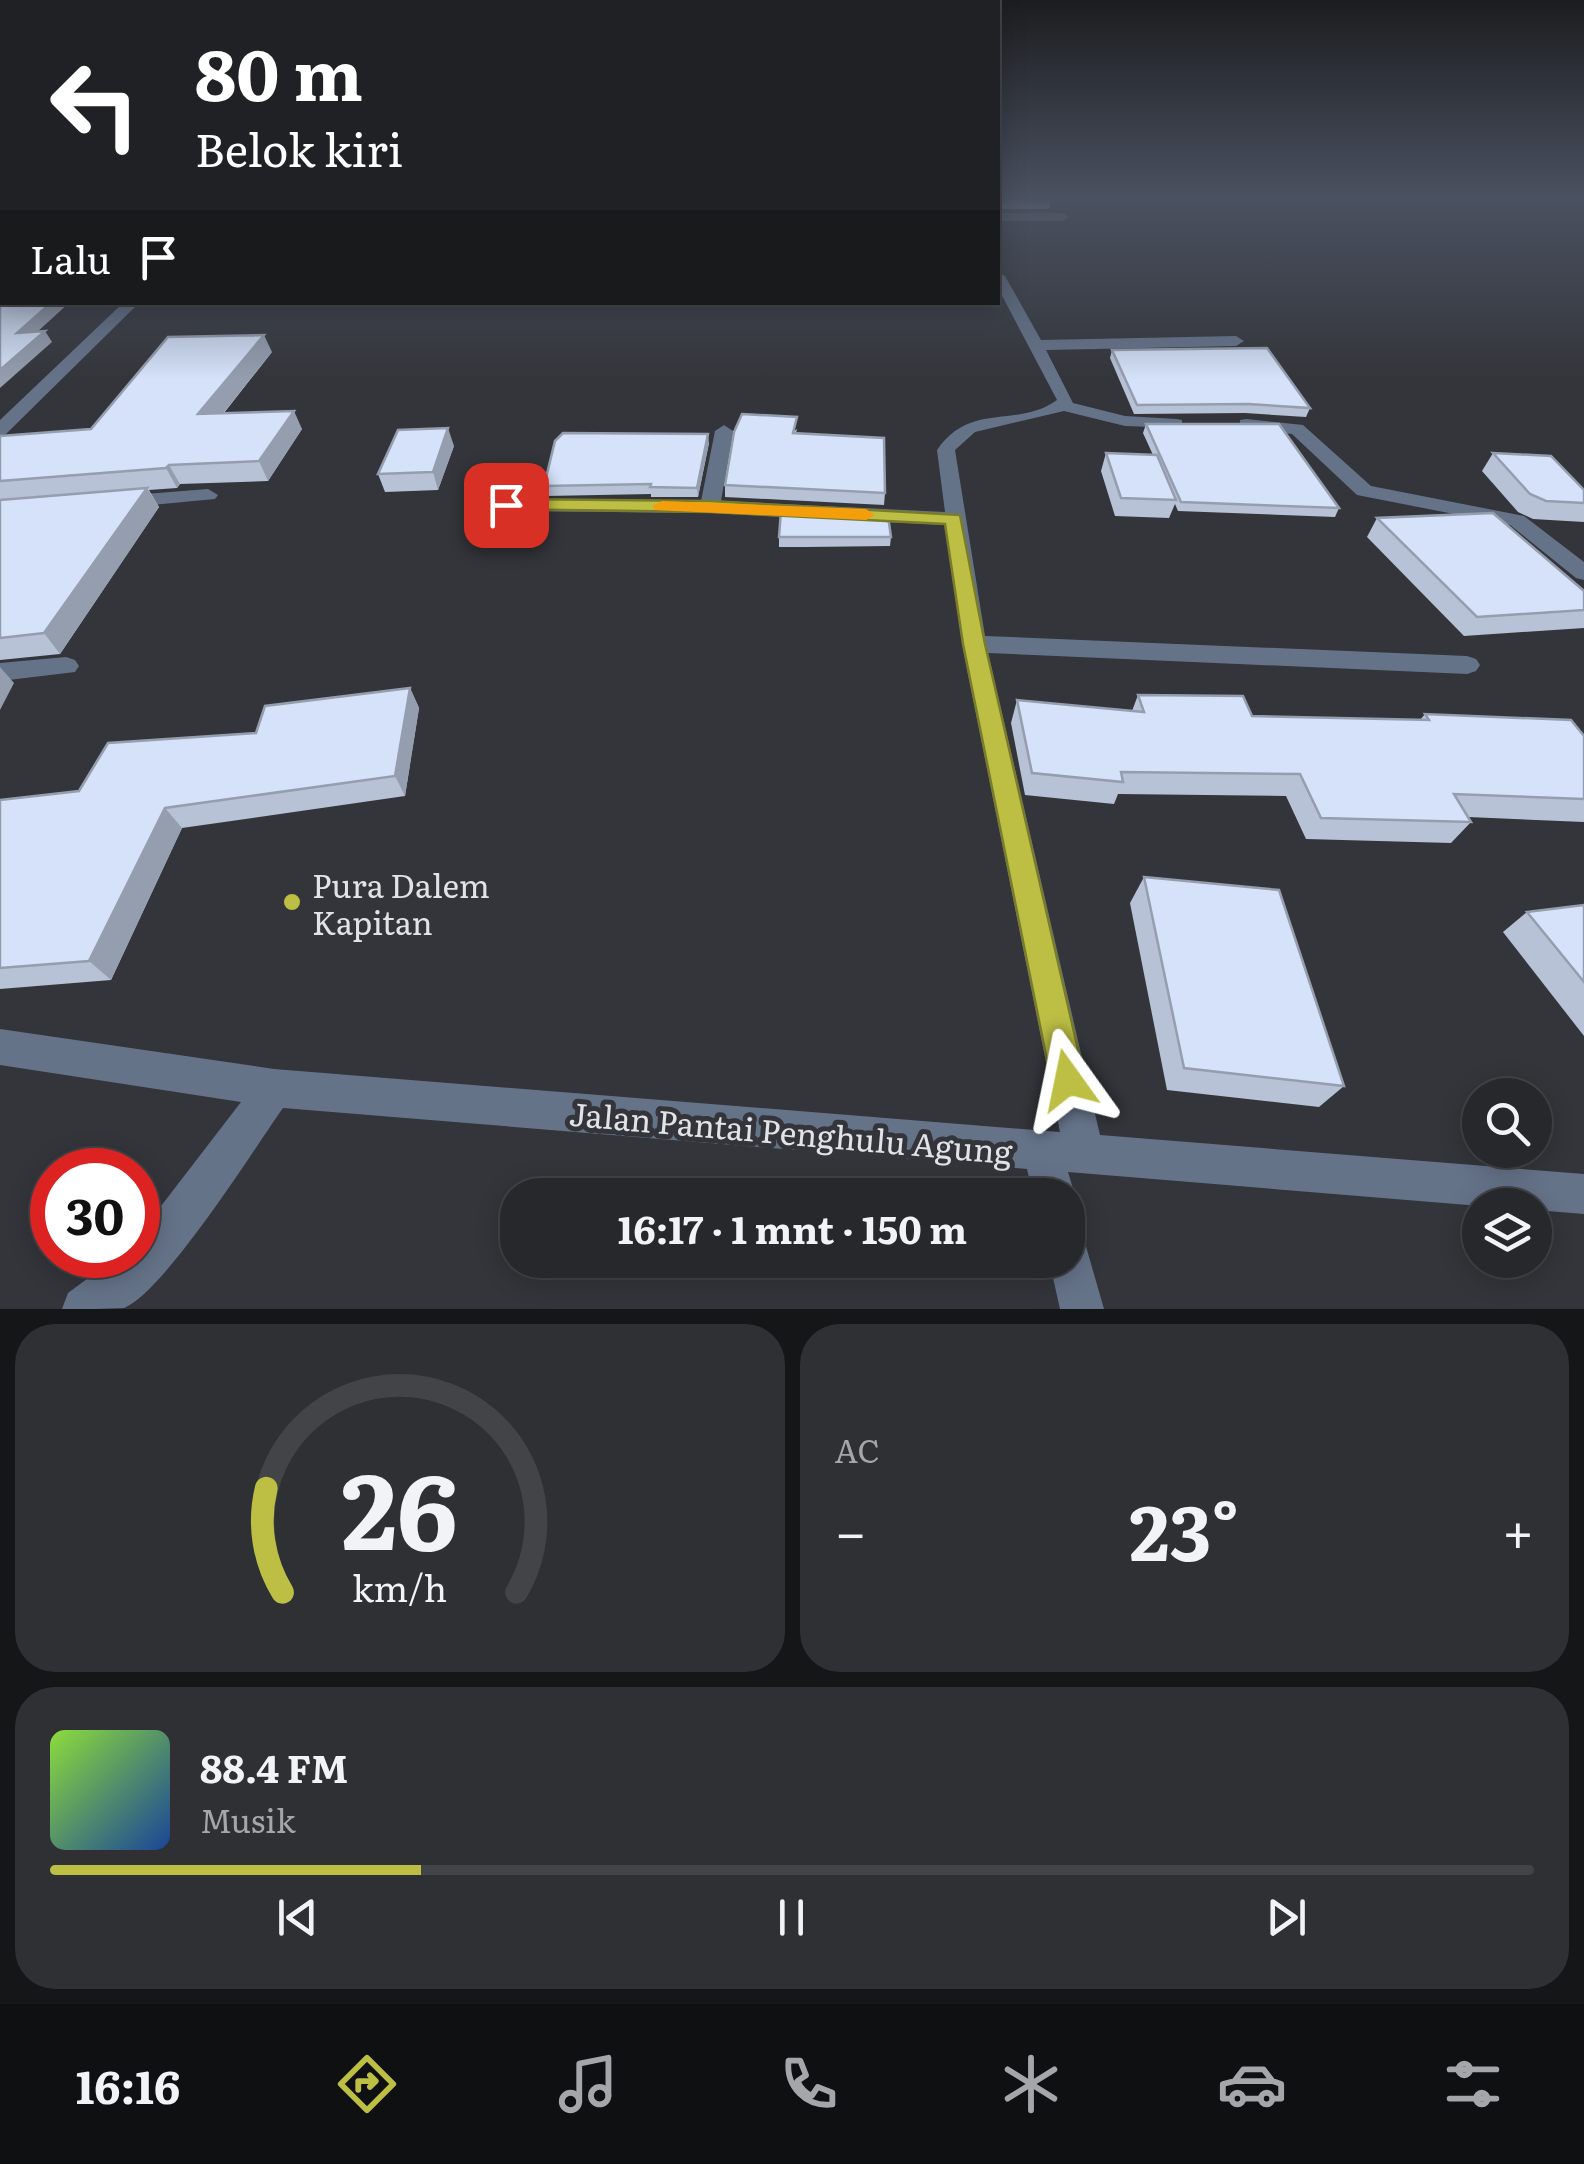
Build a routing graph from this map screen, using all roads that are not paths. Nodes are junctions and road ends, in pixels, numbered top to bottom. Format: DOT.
graph roads {
  1 [pos="1000,280"];
  2 [pos="130,305"];
  3 [pos="1236,341"];
  4 [pos="1036,345"];
  5 [pos="1064,406"];
  6 [pos="0,430"];
  7 [pos="724,431"];
  8 [pos="208,495"];
  9 [pos="95,504"];
  10 [pos="506,505"];
  11 [pos="710,507"];
  12 [pos="954,519"];
  13 [pos="1584,573"];
  14 [pos="974,644"];
  15 [pos="1467,665"];
  16 [pos="66,666"];
  17 [pos="0,672"];
  18 [pos="0,1046"];
  19 [pos="274,1088"];
  20 [pos="1043,1151"];
  21 [pos="1084,1153"];
  22 [pos="1050,1178"];
  23 [pos="1584,1194"];
  24 [pos="1075,1278"];
  25 [pos="84,1309"];
  26 [pos="1082,1309"];
  1 -- 4 [label="street"];
  2 -- 6 [label="street"];
  3 -- 4 [label="street"];
  4 -- 5 [label="street"];
  5 -- 12 [label="street"];
  5 -- 13 [label="street"];
  7 -- 11 [label="street"];
  8 -- 9 [label="street"];
  10 -- 11 [label="street"];
  11 -- 12 [label="street"];
  12 -- 14 [label="street"];
  14 -- 15 [label="street"];
  14 -- 21 [label="street"];
  16 -- 17 [label="street"];
  18 -- 19 [label="street, Jalan Pantai Penghulu Agung"];
  19 -- 20 [label="street, Jalan Pantai Penghulu Agung"];
  19 -- 25 [label="street"];
  20 -- 21 [label="street, Jalan Pantai Penghulu Agung"];
  20 -- 22 [label="street"];
  21 -- 23 [label="street, Jalan Pantai Penghulu Agung"];
  24 -- 26 [label="street"];
}
